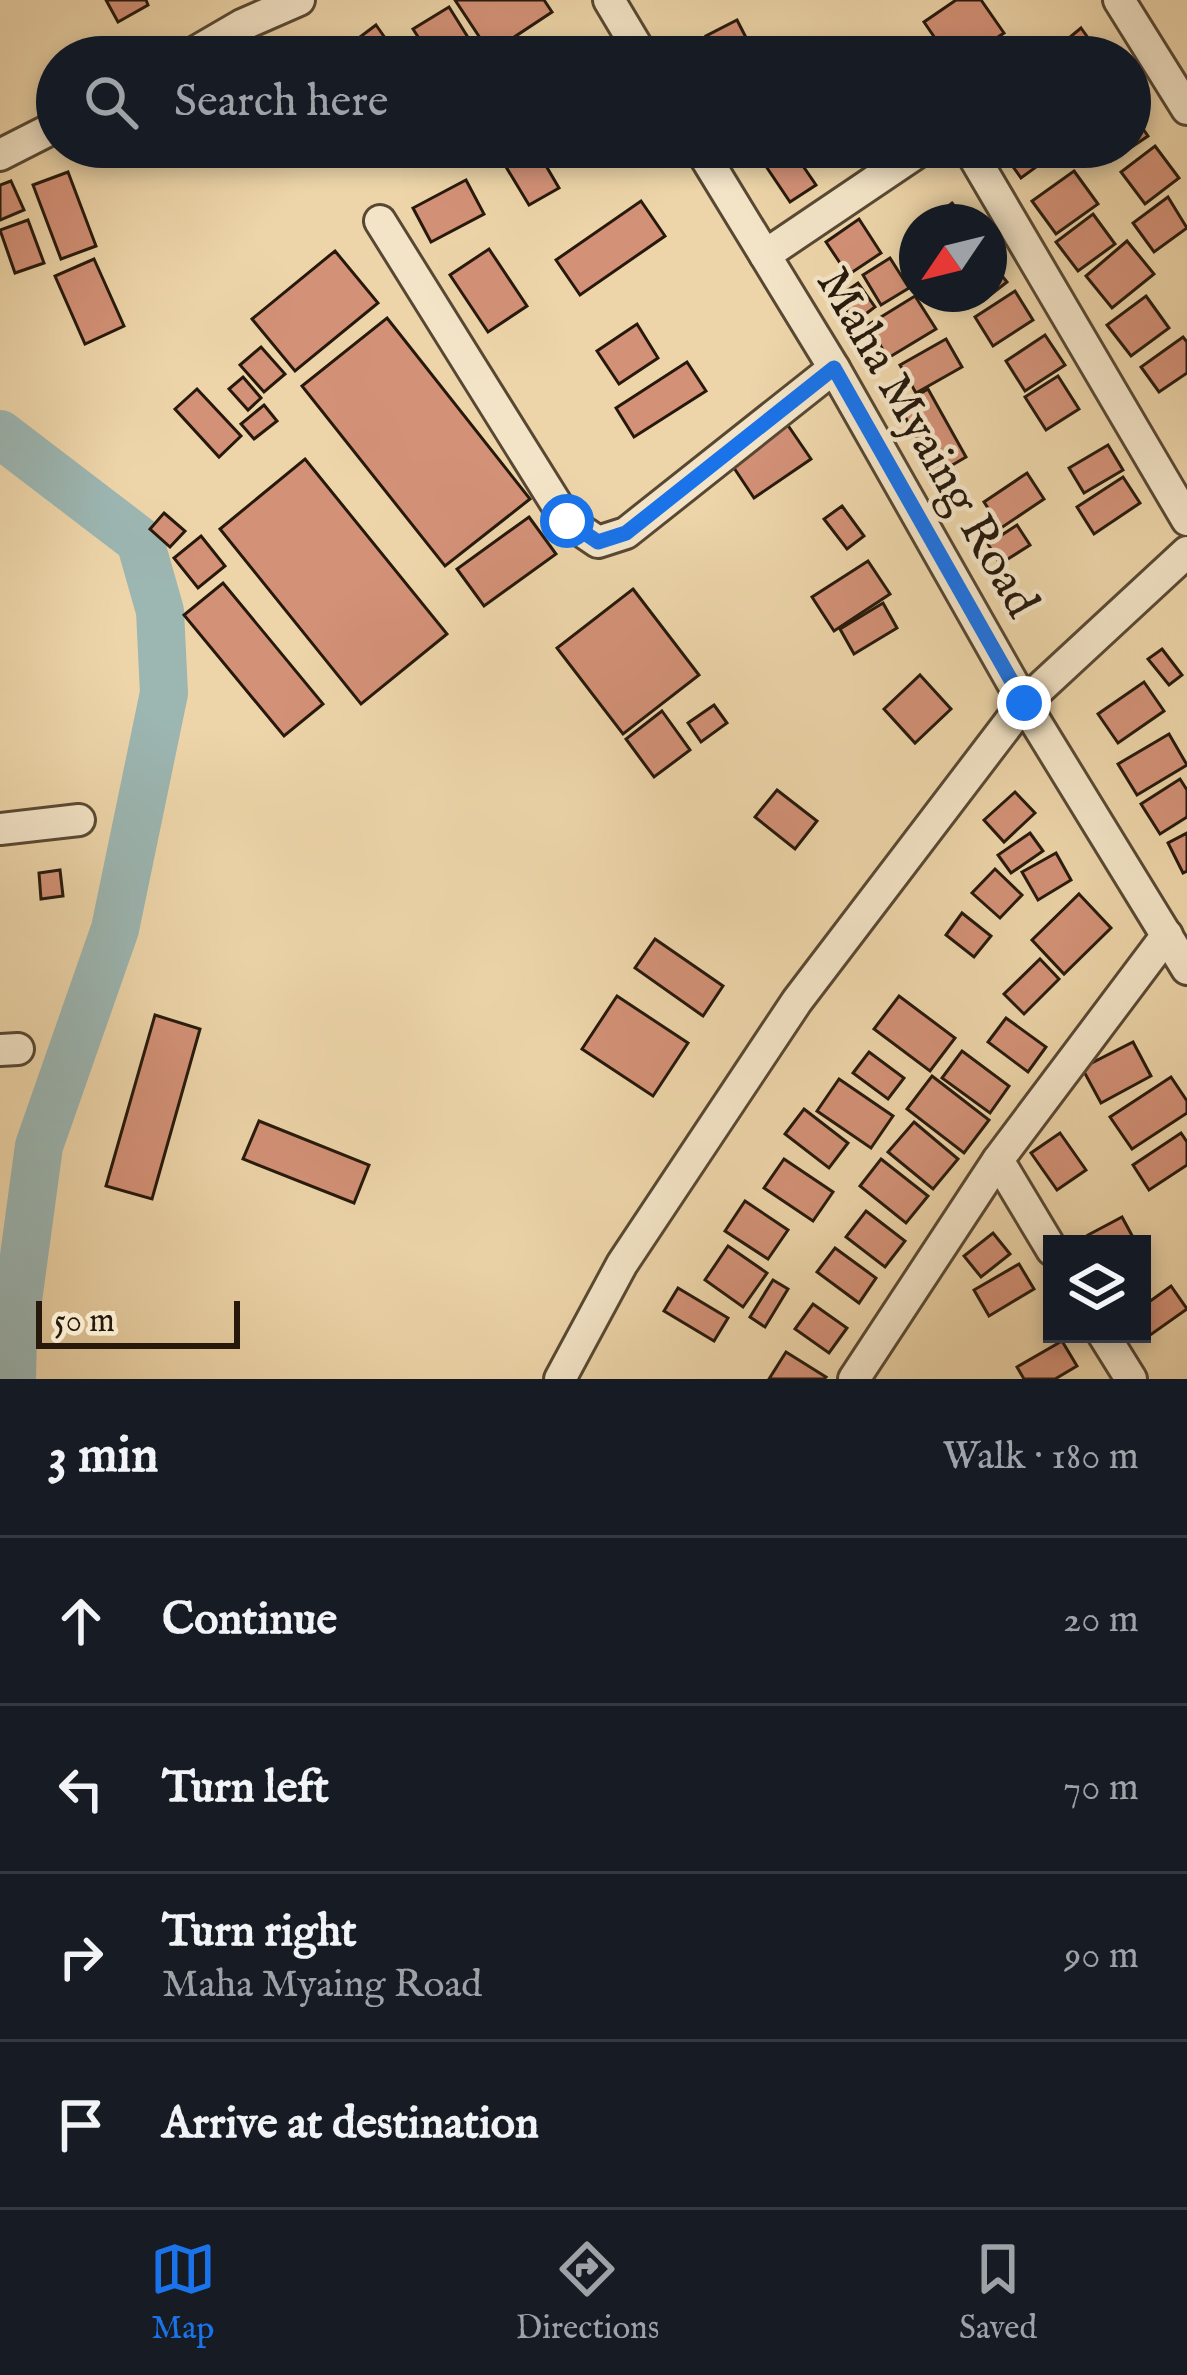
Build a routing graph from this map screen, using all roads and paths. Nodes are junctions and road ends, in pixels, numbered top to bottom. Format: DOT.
graph roads {
  1 [pos="608,0"];
  2 [pos="1119,0"];
  3 [pos="295,1"];
  4 [pos="223,36"];
  5 [pos="631,36"];
  6 [pos="1141,36"];
  7 [pos="1151,51"];
  8 [pos="1187,109"];
  9 [pos="36,137"];
  10 [pos="0,155"];
  11 [pos="712,168"];
  12 [pos="894,168"];
  13 [pos="980,168"];
  14 [pos="380,221"];
  15 [pos="765,256"];
  16 [pos="834,368"];
  17 [pos="1187,520"];
  18 [pos="1187,552"];
  19 [pos="1024,703"];
  20 [pos="79,820"];
  21 [pos="0,830"];
  22 [pos="1166,935"];
  23 [pos="1187,969"];
  24 [pos="998,1160"];
  25 [pos="1043,1235"];
  26 [pos="1109,1343"];
  27 [pos="857,1378"];
  28 [pos="560,1379"];
  29 [pos="1131,1379"];
  1 -- 5 [label="street"];
  2 -- 6 [label="street"];
  3 -- 4 [label="street"];
  7 -- 8 [label="street"];
  9 -- 10 [label="street"];
  11 -- 15 [label="street, Maha Myaing Road"];
  12 -- 15 [label="street"];
  13 -- 17 [label="street"];
  14 -- 16 [label="street"];
  15 -- 16 [label="street, Maha Myaing Road"];
  16 -- 19 [label="street, Maha Myaing Road"];
  18 -- 19 [label="street"];
  19 -- 22 [label="street, Maha Myaing Road"];
  19 -- 28 [label="street"];
  20 -- 21 [label="street"];
  22 -- 23 [label="street, Maha Myaing Road"];
  22 -- 24 [label="street"];
  24 -- 25 [label="street"];
  24 -- 27 [label="street"];
  26 -- 29 [label="street"];
}
